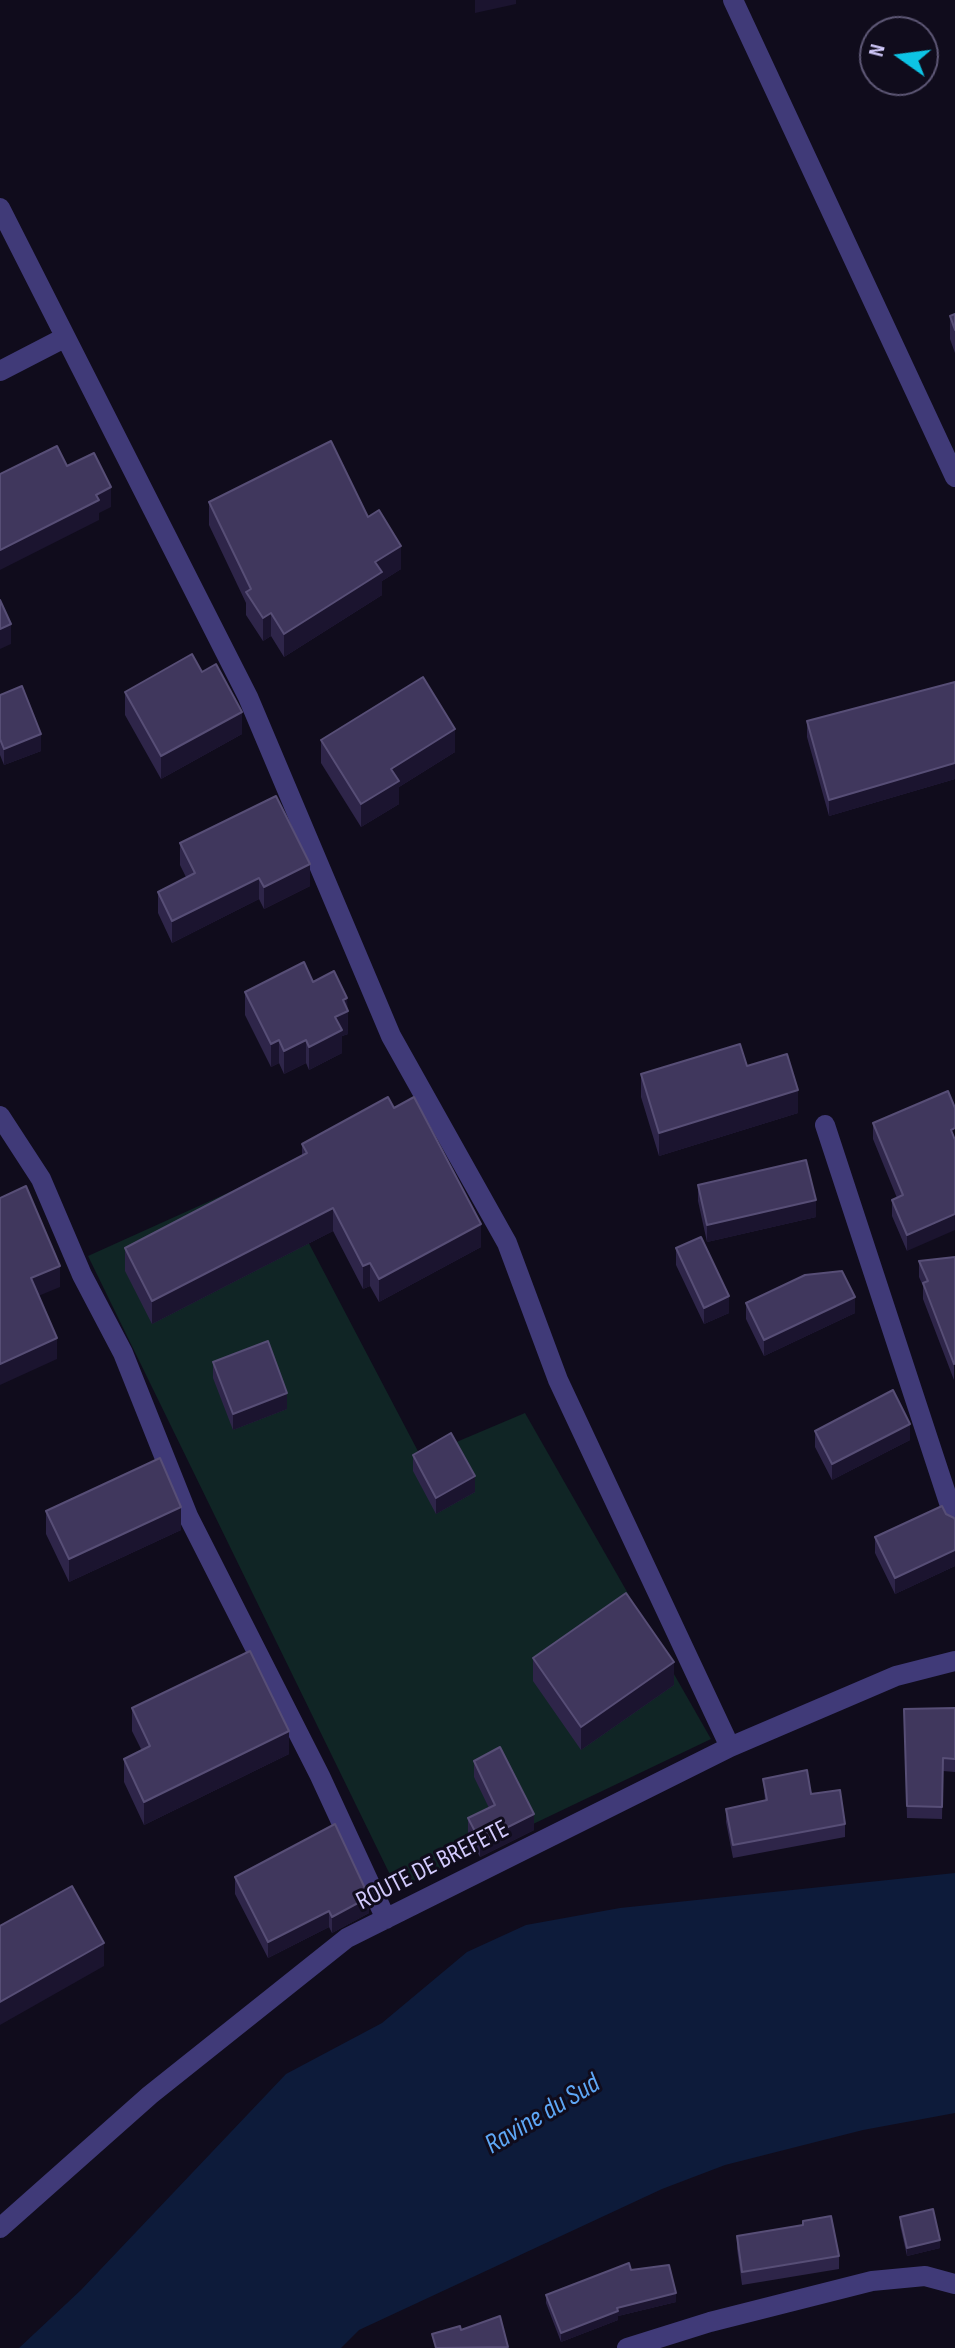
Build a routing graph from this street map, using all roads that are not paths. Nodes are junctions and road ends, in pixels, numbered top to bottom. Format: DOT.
graph roads {
  1 [pos="733,0"];
  2 [pos="0,208"];
  3 [pos="64,338"];
  4 [pos="0,371"];
  5 [pos="955,477"];
  6 [pos="0,1116"];
  7 [pos="825,1125"];
  8 [pos="955,1521"];
  9 [pos="955,1661"];
  10 [pos="730,1747"];
  11 [pos="386,1919"];
  12 [pos="2,2222"];
  13 [pos="955,2284"];
  14 [pos="627,2348"];
  1 -- 5 [label="street"];
  2 -- 3 [label="street"];
  3 -- 4 [label="street"];
  3 -- 10 [label="street"];
  6 -- 11 [label="street"];
  7 -- 8 [label="street"];
  9 -- 10 [label="street, ROUTE DE BREFETE"];
  10 -- 11 [label="street, ROUTE DE BREFETE"];
  11 -- 12 [label="street, ROUTE DE BREFETE"];
  13 -- 14 [label="street"];
}
